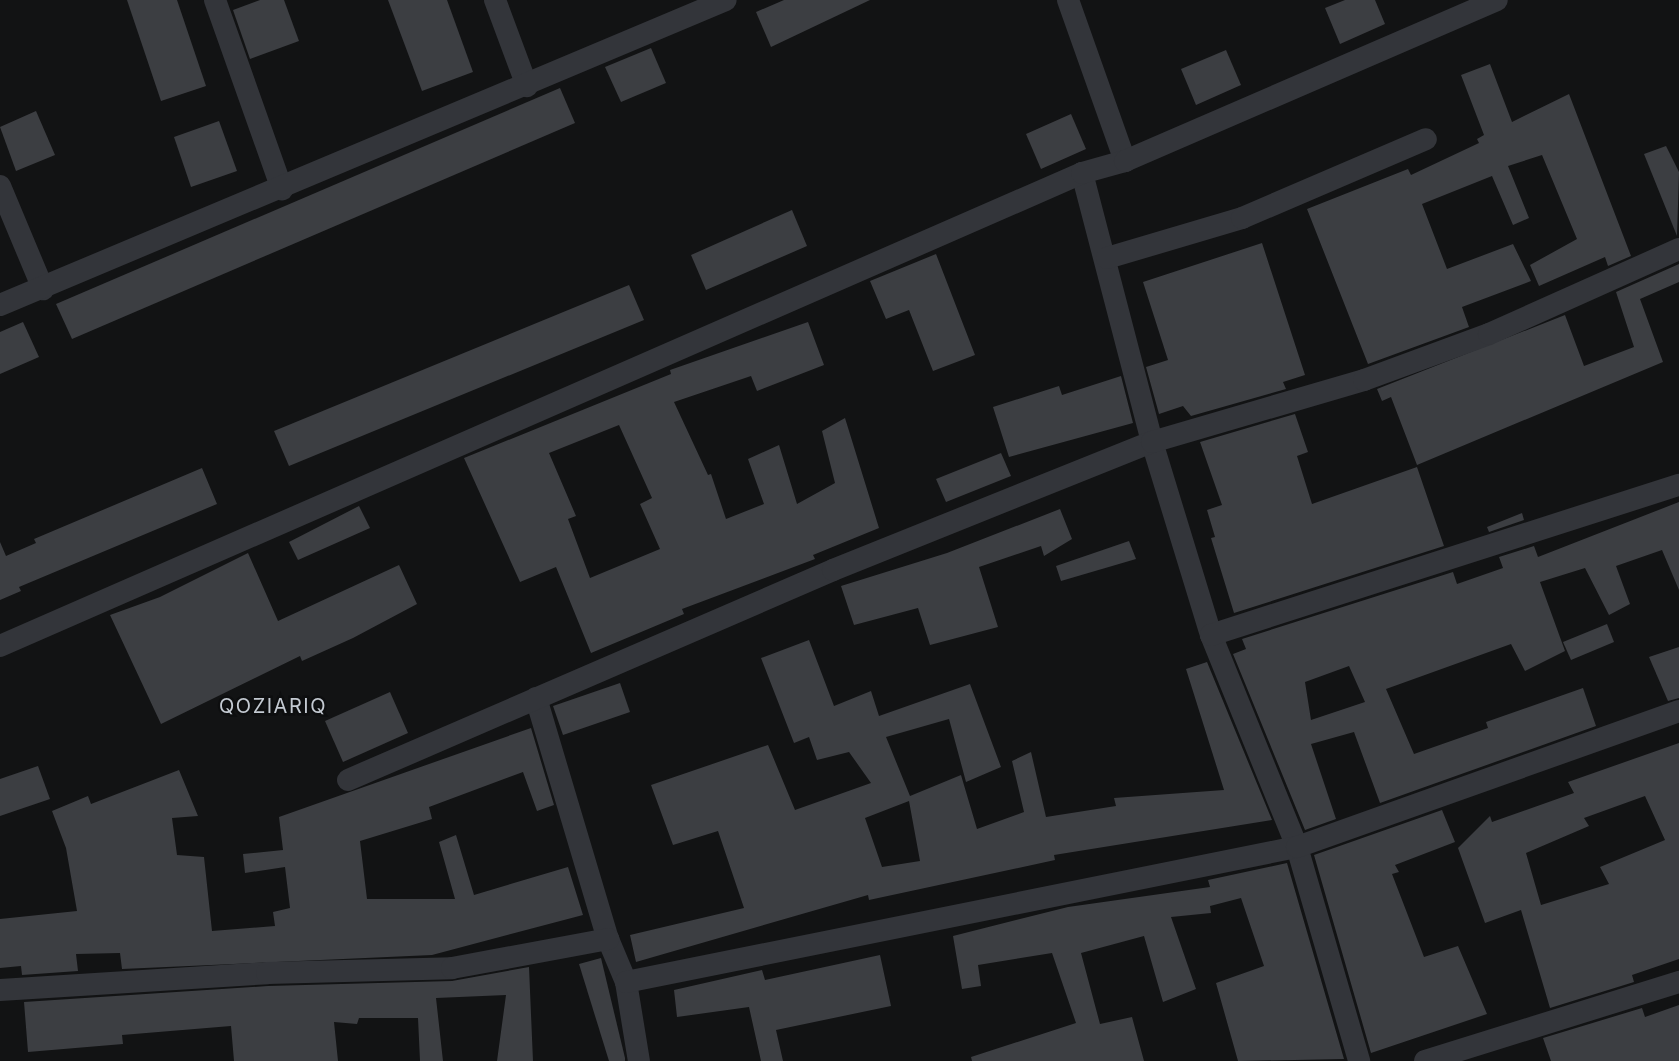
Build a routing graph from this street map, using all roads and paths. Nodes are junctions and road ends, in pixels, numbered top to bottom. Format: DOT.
graph roads {
  1 [pos="215,0"];
  2 [pos="495,0"];
  3 [pos="726,0"];
  4 [pos="1068,0"];
  5 [pos="1497,0"];
  6 [pos="527,86"];
  7 [pos="1426,139"];
  8 [pos="1125,161"];
  9 [pos="1082,173"];
  10 [pos="0,186"];
  11 [pos="282,189"];
  12 [pos="1679,249"];
  13 [pos="1107,258"];
  14 [pos="43,288"];
  15 [pos="0,305"];
  16 [pos="1152,442"];
  17 [pos="1679,485"];
  18 [pos="1211,635"];
  19 [pos="0,646"];
  20 [pos="536,698"];
  21 [pos="1679,711"];
  22 [pos="348,780"];
  23 [pos="1297,847"];
  24 [pos="608,939"];
  25 [pos="1679,981"];
  26 [pos="626,982"];
  27 [pos="0,990"];
  28 [pos="639,1061"];
  29 [pos="1359,1061"];
  30 [pos="1425,1061"];
  1 -- 11 [label="street"];
  2 -- 6 [label="street"];
  3 -- 6 [label="street"];
  4 -- 8 [label="street"];
  5 -- 8 [label="street"];
  6 -- 11 [label="street"];
  7 -- 13 [label="street"];
  8 -- 9 [label="street"];
  9 -- 13 [label="street"];
  9 -- 19 [label="street"];
  10 -- 14 [label="street"];
  11 -- 14 [label="street"];
  12 -- 16 [label="street"];
  13 -- 16 [label="street"];
  14 -- 15 [label="street"];
  16 -- 18 [label="street"];
  16 -- 20 [label="street"];
  17 -- 18 [label="street"];
  18 -- 23 [label="street"];
  20 -- 22 [label="street"];
  20 -- 24 [label="street"];
  21 -- 23 [label="street"];
  23 -- 26 [label="street"];
  23 -- 29 [label="street"];
  24 -- 26 [label="street"];
  24 -- 27 [label="street"];
  25 -- 30 [label="street"];
  26 -- 28 [label="street"];
}
